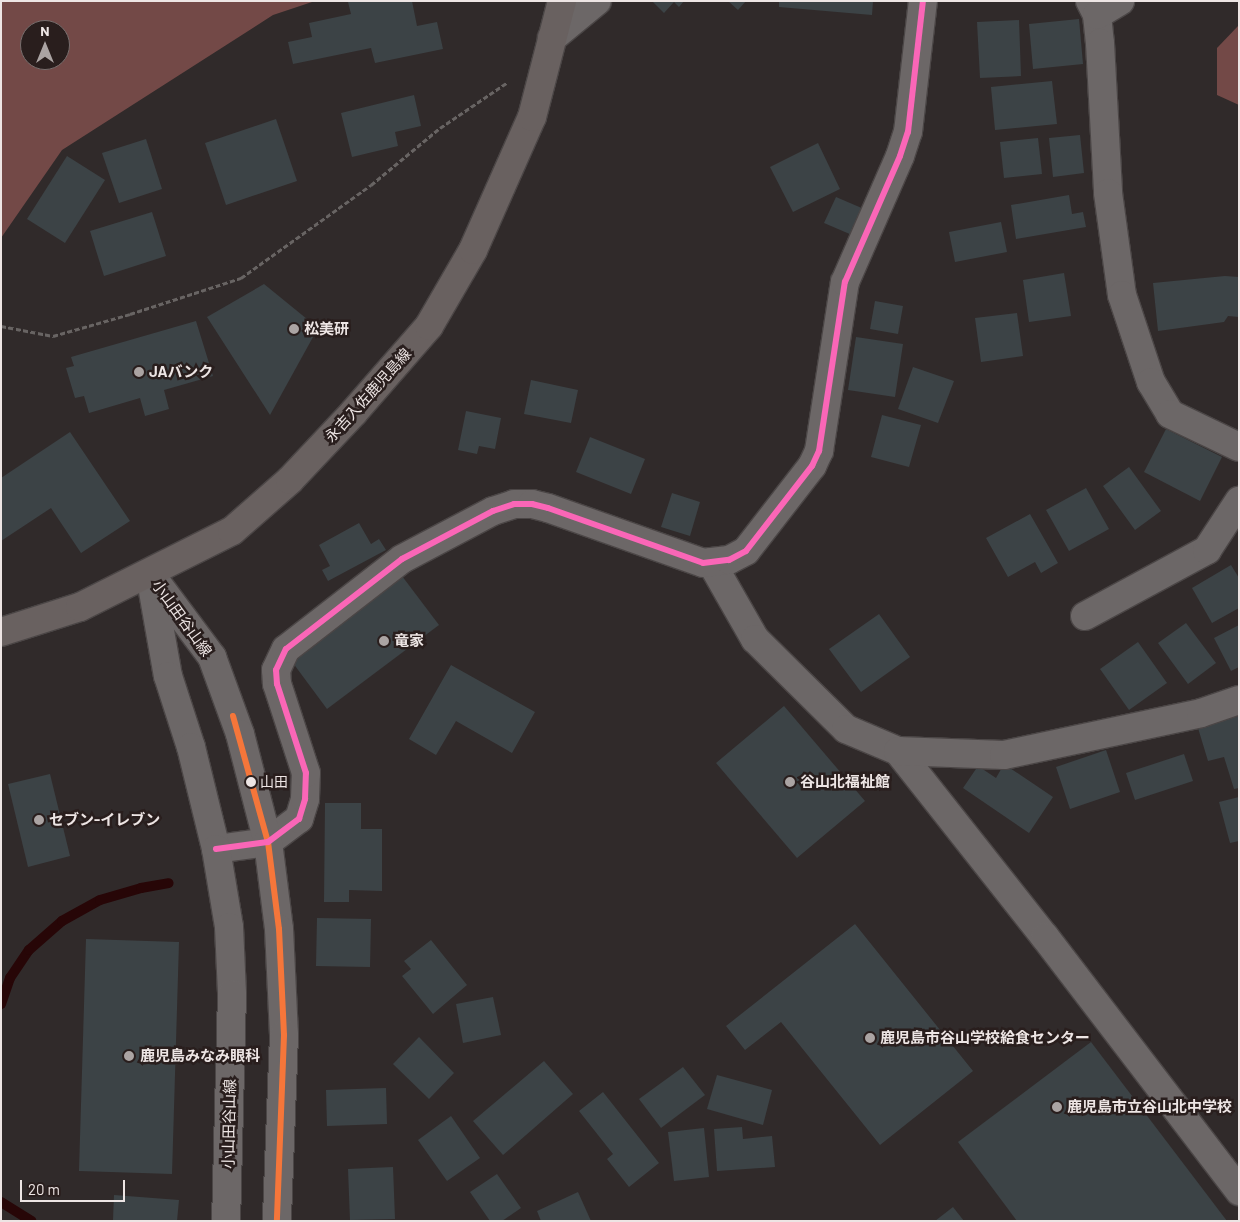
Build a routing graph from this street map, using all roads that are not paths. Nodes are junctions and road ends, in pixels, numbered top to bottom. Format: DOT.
graph roads {
  1 [pos="562,1"];
  2 [pos="596,1"];
  3 [pos="923,1"];
  4 [pos="1120,1"];
  5 [pos="1093,8"];
  6 [pos="552,38"];
  7 [pos="1239,447"];
  8 [pos="1239,501"];
  9 [pos="711,562"];
  10 [pos="150,574"];
  11 [pos="1085,616"];
  12 [pos="1,632"];
  13 [pos="1239,700"];
  14 [pos="898,751"];
  15 [pos="268,842"];
  16 [pos="216,849"];
  17 [pos="1239,1191"];
  18 [pos="226,1221"];
  19 [pos="276,1221"];
  1 -- 6 [label="main road, 永吉入佐鹿児島線"];
  2 -- 6 [label="street"];
  3 -- 9 [label="street"];
  4 -- 5 [label="street"];
  5 -- 7 [label="street"];
  6 -- 10 [label="main road, 永吉入佐鹿児島線"];
  8 -- 11 [label="street"];
  9 -- 14 [label="street"];
  9 -- 15 [label="street"];
  10 -- 12 [label="main road, 永吉入佐鹿児島線"];
  10 -- 15 [label="street, 小山田谷山線"];
  10 -- 16 [label="street, 小山田谷山線"];
  13 -- 14 [label="street"];
  14 -- 17 [label="street"];
  15 -- 16 [label="street"];
  15 -- 19 [label="street, 小山田谷山線"];
  16 -- 18 [label="street, 小山田谷山線"];
}
